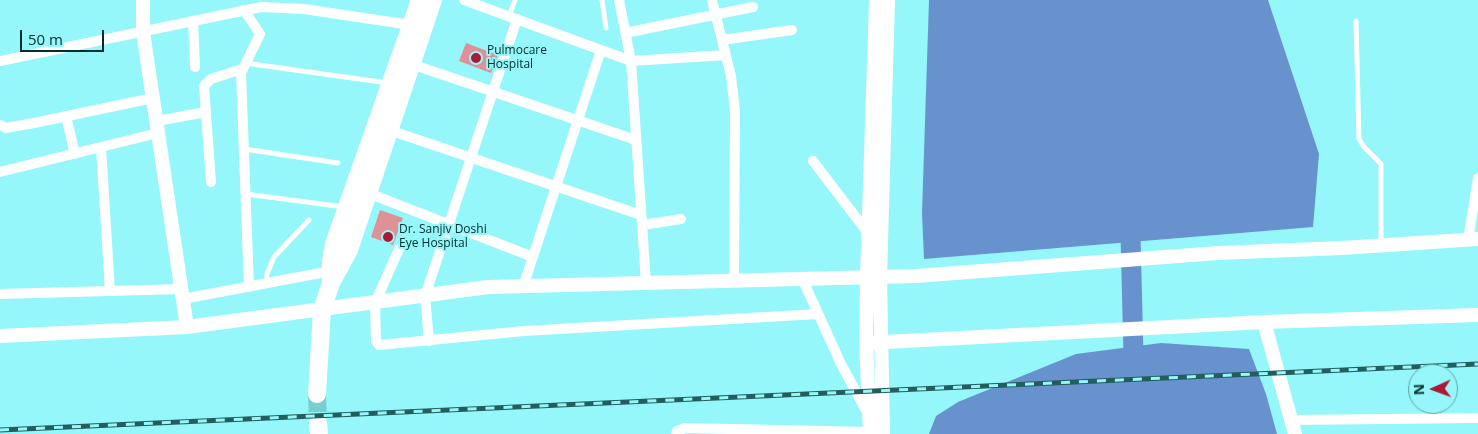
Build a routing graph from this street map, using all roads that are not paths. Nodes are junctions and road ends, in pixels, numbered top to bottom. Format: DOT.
graph roads {
  1 [pos="143,0"];
  2 [pos="420,0"];
  3 [pos="433,0"];
  4 [pos="464,0"];
  5 [pos="515,0"];
  6 [pos="602,0"];
  7 [pos="619,0"];
  8 [pos="712,0"];
  9 [pos="267,4"];
  10 [pos="882,5"];
  11 [pos="753,7"];
  12 [pos="244,10"];
  13 [pos="715,16"];
  14 [pos="513,18"];
  15 [pos="193,21"];
  16 [pos="1356,21"];
  17 [pos="411,25"];
  18 [pos="606,28"];
  19 [pos="792,30"];
  20 [pos="142,32"];
  21 [pos="625,33"];
  22 [pos="722,40"];
  23 [pos="601,50"];
  24 [pos="726,55"];
  25 [pos="0,60"];
  26 [pos="631,61"];
  27 [pos="412,64"];
  28 [pos="243,66"];
  29 [pos="195,67"];
  30 [pos="391,84"];
  31 [pos="493,91"];
  32 [pos="153,98"];
  33 [pos="206,112"];
  34 [pos="66,116"];
  35 [pos="578,120"];
  36 [pos="0,125"];
  37 [pos="158,127"];
  38 [pos="389,130"];
  39 [pos="636,140"];
  40 [pos="100,147"];
  41 [pos="243,149"];
  42 [pos="75,154"];
  43 [pos="471,158"];
  44 [pos="813,161"];
  45 [pos="338,163"];
  46 [pos="0,172"];
  47 [pos="1478,178"];
  48 [pos="211,182"];
  49 [pos="556,188"];
  50 [pos="368,193"];
  51 [pos="245,194"];
  52 [pos="348,207"];
  53 [pos="681,219"];
  54 [pos="308,220"];
  55 [pos="641,220"];
  56 [pos="448,225"];
  57 [pos="868,233"];
  58 [pos="1473,240"];
  59 [pos="1381,246"];
  60 [pos="399,250"];
  61 [pos="533,257"];
  62 [pos="873,276"];
  63 [pos="331,277"];
  64 [pos="802,278"];
  65 [pos="734,280"];
  66 [pos="646,283"];
  67 [pos="266,284"];
  68 [pos="249,287"];
  69 [pos="523,287"];
  70 [pos="110,291"];
  71 [pos="0,294"];
  72 [pos="182,294"];
  73 [pos="425,296"];
  74 [pos="376,303"];
  75 [pos="322,310"];
  76 [pos="818,314"];
  77 [pos="1478,314"];
  78 [pos="1264,322"];
  79 [pos="187,327"];
  80 [pos="0,336"];
  81 [pos="429,341"];
  82 [pos="866,343"];
  83 [pos="881,343"];
  84 [pos="317,394"];
  85 [pos="868,413"];
  86 [pos="1478,418"];
  87 [pos="1290,420"];
  88 [pos="876,433"];
  89 [pos="676,434"];
  90 [pos="1295,434"];
  1 -- 20 [label="street"];
  2 -- 17 [label="highway"];
  3 -- 27 [label="highway"];
  4 -- 14 [label="street"];
  5 -- 14 [label="lane"];
  6 -- 18 [label="lane"];
  7 -- 21 [label="street"];
  8 -- 13 [label="street"];
  9 -- 12 [label="street"];
  9 -- 17 [label="street"];
  10 -- 57 [label="street"];
  10 -- 62 [label="street"];
  11 -- 13 [label="street"];
  12 -- 15 [label="street"];
  12 -- 28 [label="street"];
  13 -- 21 [label="street"];
  13 -- 22 [label="street"];
  14 -- 23 [label="street"];
  14 -- 31 [label="street"];
  15 -- 20 [label="street"];
  15 -- 29 [label="street"];
  16 -- 59 [label="lane"];
  17 -- 30 [label="highway"];
  19 -- 22 [label="street"];
  20 -- 25 [label="street"];
  20 -- 32 [label="street"];
  21 -- 26 [label="street"];
  22 -- 24 [label="street"];
  23 -- 26 [label="street"];
  23 -- 35 [label="street"];
  24 -- 26 [label="street"];
  24 -- 65 [label="street"];
  26 -- 39 [label="street"];
  27 -- 31 [label="street"];
  27 -- 38 [label="highway"];
  28 -- 30 [label="lane"];
  28 -- 33 [label="street"];
  28 -- 41 [label="street"];
  30 -- 52 [label="highway"];
  31 -- 35 [label="street"];
  31 -- 43 [label="street"];
  32 -- 34 [label="street"];
  32 -- 37 [label="street"];
  33 -- 37 [label="street"];
  33 -- 48 [label="street"];
  34 -- 36 [label="street"];
  34 -- 42 [label="street"];
  35 -- 39 [label="street"];
  35 -- 49 [label="street"];
  37 -- 40 [label="street"];
  37 -- 72 [label="street"];
  38 -- 43 [label="street"];
  38 -- 50 [label="highway"];
  39 -- 55 [label="street"];
  40 -- 42 [label="street"];
  40 -- 70 [label="street"];
  41 -- 45 [label="lane"];
  41 -- 51 [label="street"];
  42 -- 46 [label="street"];
  43 -- 49 [label="street"];
  43 -- 56 [label="street"];
  44 -- 57 [label="street"];
  47 -- 58 [label="street"];
  49 -- 55 [label="street"];
  49 -- 61 [label="street"];
  50 -- 56 [label="street"];
  50 -- 63 [label="highway"];
  51 -- 52 [label="lane"];
  51 -- 68 [label="street"];
  52 -- 63 [label="highway"];
  53 -- 55 [label="street"];
  54 -- 67 [label="lane"];
  55 -- 66 [label="street"];
  56 -- 61 [label="street"];
  56 -- 73 [label="street"];
  57 -- 62 [label="street"];
  58 -- 59 [label="street"];
  59 -- 62 [label="street"];
  60 -- 74 [label="street"];
  61 -- 69 [label="street"];
  62 -- 64 [label="street"];
  62 -- 82 [label="street"];
  62 -- 83 [label="street"];
  63 -- 67 [label="street"];
  63 -- 75 [label="highway"];
  64 -- 65 [label="street"];
  64 -- 76 [label="street"];
  65 -- 66 [label="street"];
  66 -- 69 [label="street"];
  67 -- 68 [label="street"];
  68 -- 72 [label="street"];
  69 -- 73 [label="street"];
  70 -- 71 [label="street"];
  70 -- 72 [label="street"];
  72 -- 79 [label="street"];
  73 -- 74 [label="street"];
  73 -- 81 [label="street"];
  74 -- 75 [label="street"];
  74 -- 81 [label="street"];
  75 -- 79 [label="street"];
  75 -- 84 [label="highway"];
  76 -- 81 [label="street"];
  76 -- 85 [label="street"];
  77 -- 78 [label="street"];
  78 -- 83 [label="street"];
  78 -- 87 [label="street"];
  79 -- 80 [label="street"];
  82 -- 83 [label="street"];
  82 -- 85 [label="street"];
  83 -- 88 [label="street"];
  85 -- 88 [label="street"];
  86 -- 87 [label="street"];
  87 -- 90 [label="street"];
  88 -- 89 [label="street"];
}
